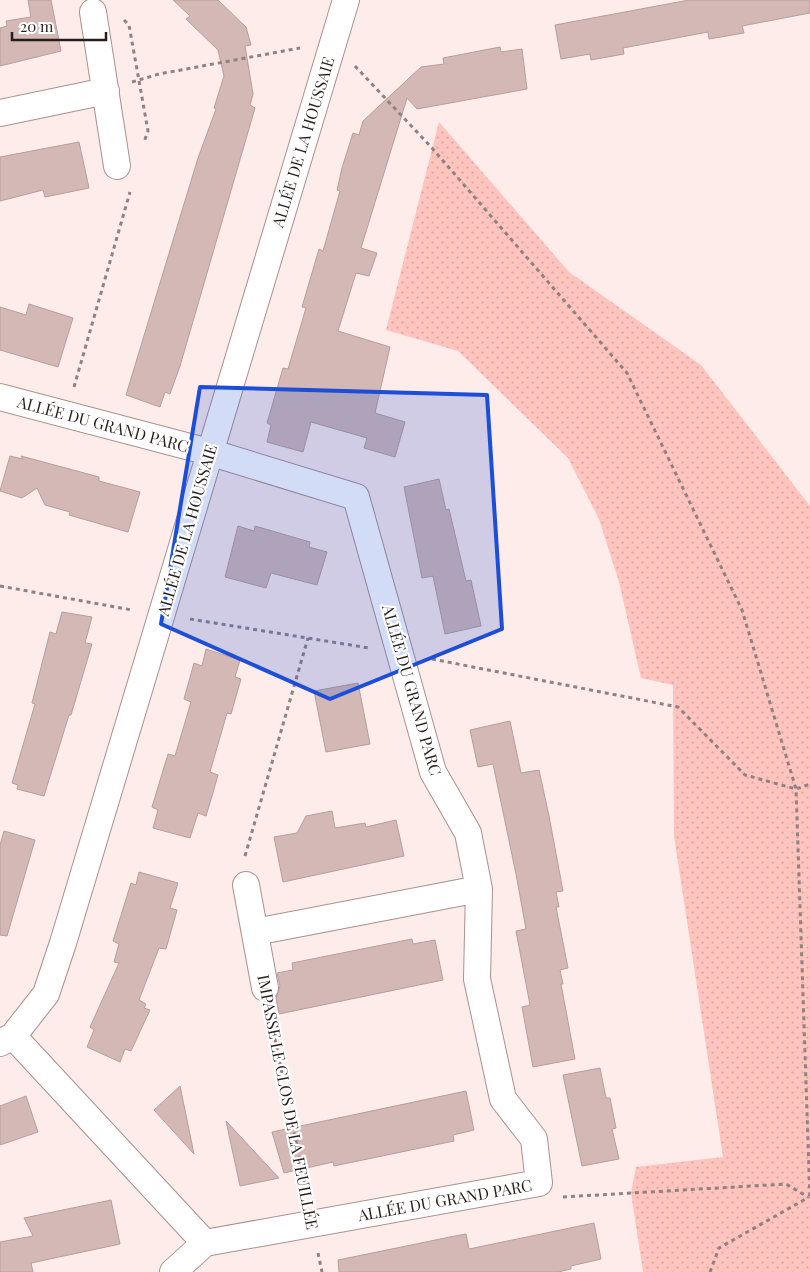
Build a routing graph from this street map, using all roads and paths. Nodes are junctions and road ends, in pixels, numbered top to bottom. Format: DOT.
graph roads {
  1 [pos="346,0"];
  2 [pos="105,12"];
  3 [pos="333,42"];
  4 [pos="139,80"];
  5 [pos="106,91"];
  6 [pos="0,113"];
  7 [pos="142,150"];
  8 [pos="117,166"];
  9 [pos="131,188"];
  10 [pos="0,397"];
  11 [pos="66,414"];
  12 [pos="209,452"];
  13 [pos="0,586"];
  14 [pos="162,615"];
  15 [pos="308,638"];
  16 [pos="400,653"];
  17 [pos="810,784"];
  18 [pos="796,789"];
  19 [pos="246,885"];
  20 [pos="479,889"];
  21 [pos="255,932"];
  22 [pos="265,988"];
  23 [pos="6,1040"];
  24 [pos="540,1183"];
  25 [pos="809,1199"];
  26 [pos="313,1224"];
  27 [pos="205,1243"];
  28 [pos="173,1272"];
  29 [pos="322,1272"];
  30 [pos="710,1272"];
  1 -- 3 [label="street, ALLÉE DE LA HOUSSAIE"];
  2 -- 4 [label="path"];
  2 -- 5 [label="street"];
  3 -- 4 [label="path"];
  3 -- 12 [label="street, ALLÉE DE LA HOUSSAIE"];
  3 -- 18 [label="path"];
  4 -- 5 [label="path"];
  4 -- 7 [label="path"];
  5 -- 6 [label="street"];
  5 -- 8 [label="street"];
  9 -- 11 [label="path"];
  10 -- 11 [label="street, ALLÉE DU GRAND PARC"];
  11 -- 12 [label="street, ALLÉE DU GRAND PARC"];
  12 -- 14 [label="street, ALLÉE DE LA HOUSSAIE"];
  12 -- 16 [label="street, ALLÉE DU GRAND PARC"];
  13 -- 14 [label="path"];
  14 -- 15 [label="path"];
  14 -- 23 [label="street, ALLÉE DE LA HOUSSAIE"];
  15 -- 16 [label="path"];
  15 -- 19 [label="path"];
  16 -- 18 [label="path"];
  16 -- 20 [label="street, ALLÉE DU GRAND PARC"];
  17 -- 18 [label="path"];
  18 -- 25 [label="path"];
  19 -- 21 [label="street, IMPASSE LE CLOS DE LA FEUILLÉE"];
  20 -- 21 [label="street"];
  20 -- 24 [label="street, ALLÉE DU GRAND PARC"];
  21 -- 22 [label="street, IMPASSE LE CLOS DE LA FEUILLÉE"];
  22 -- 26 [label="path, IMPASSE LE CLOS DE LA FEUILLÉE"];
  23 -- 27 [label="street"];
  24 -- 25 [label="path"];
  24 -- 26 [label="street, ALLÉE DU GRAND PARC"];
  25 -- 30 [label="path"];
  26 -- 27 [label="street, ALLÉE DU GRAND PARC"];
  26 -- 29 [label="path, IMPASSE LE CLOS DE LA FEUILLÉE"];
  27 -- 28 [label="street"];
}
